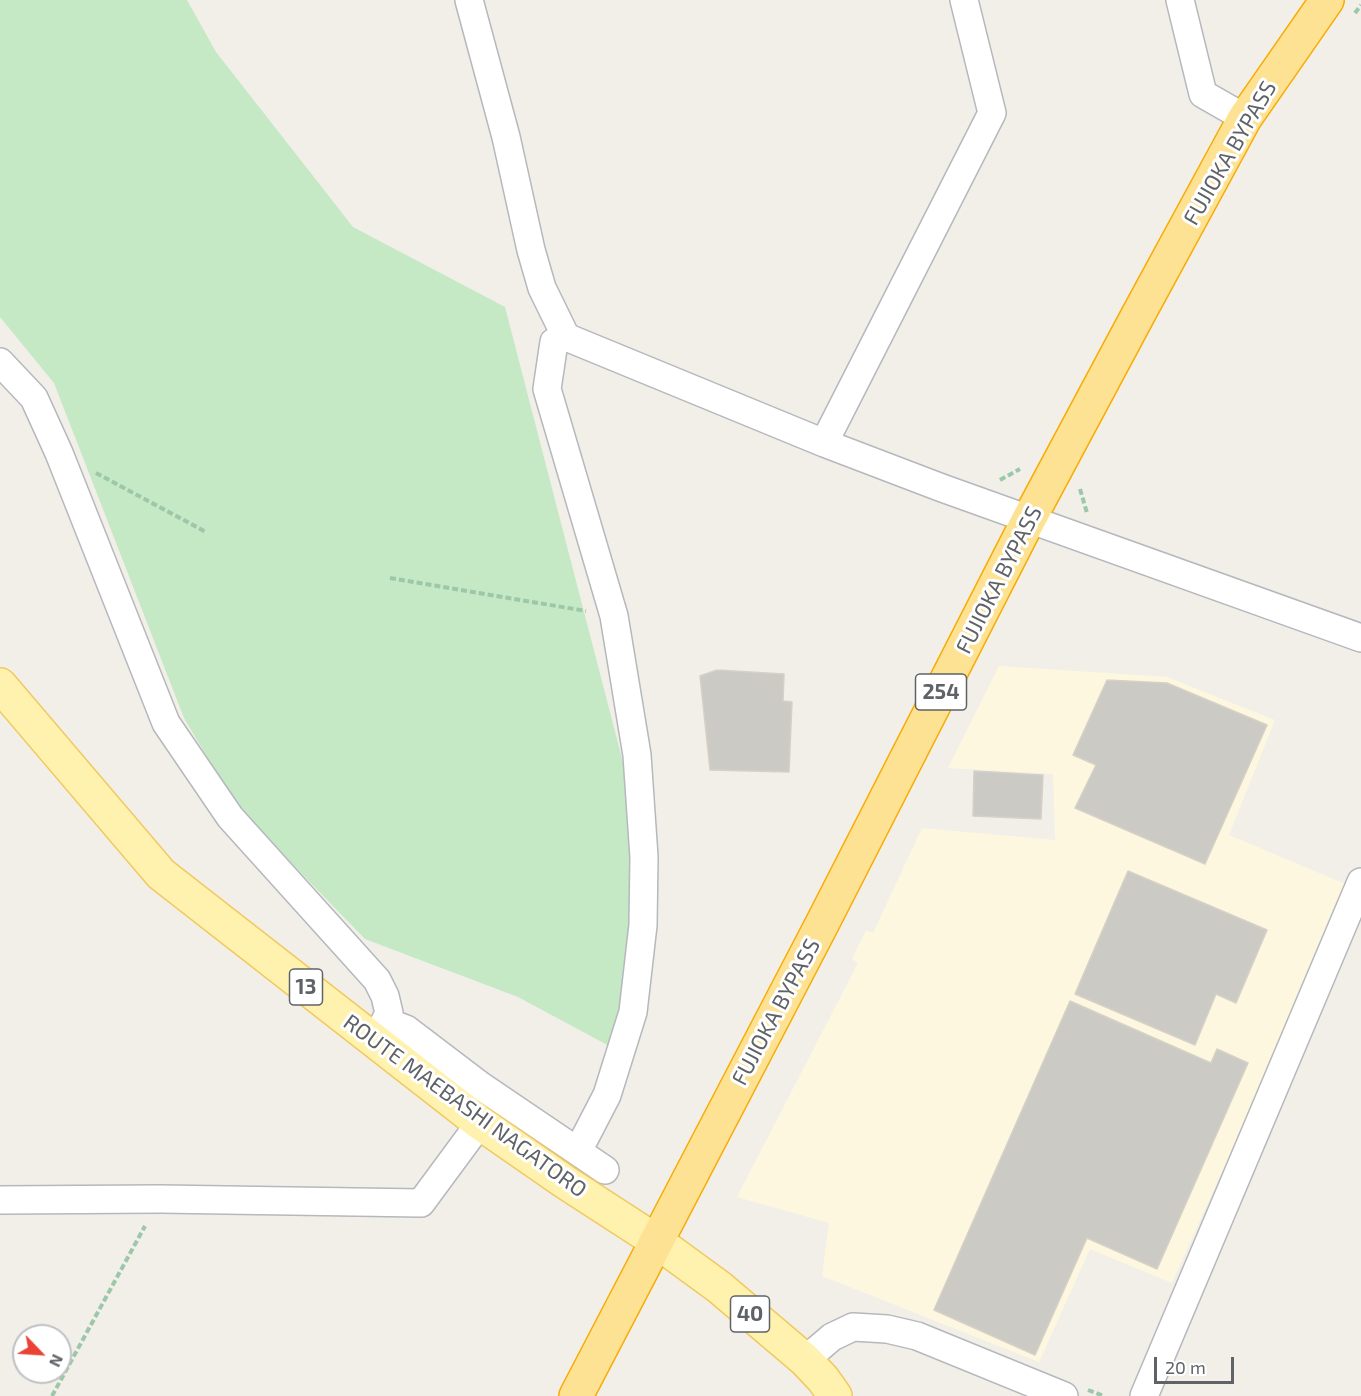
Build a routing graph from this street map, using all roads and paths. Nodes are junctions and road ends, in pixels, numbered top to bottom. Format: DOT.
graph roads {
  1 [pos="469,0"];
  2 [pos="964,0"];
  3 [pos="1180,0"];
  4 [pos="1361,5"];
  5 [pos="1341,7"];
  6 [pos="1245,118"];
  7 [pos="566,337"];
  8 [pos="0,362"];
  9 [pos="824,443"];
  10 [pos="59,453"];
  11 [pos="1085,479"];
  12 [pos="1089,517"];
  13 [pos="1029,519"];
  14 [pos="206,532"];
  15 [pos="390,579"];
  16 [pos="614,616"];
  17 [pos="1361,638"];
  18 [pos="0,685"];
  19 [pos="1361,882"];
  20 [pos="380,1031"];
  21 [pos="480,1123"];
  22 [pos="578,1151"];
  23 [pos="605,1170"];
  24 [pos="160,1199"];
  25 [pos="0,1200"];
  26 [pos="656,1241"];
  27 [pos="805,1360"];
  28 [pos="52,1396"];
  29 [pos="576,1396"];
  30 [pos="835,1396"];
  31 [pos="1064,1396"];
  32 [pos="1144,1396"];
  1 -- 7 [label="street"];
  2 -- 9 [label="street"];
  3 -- 6 [label="street"];
  4 -- 5 [label="path"];
  5 -- 6 [label="highway, FUJIOKA BYPASS / 254"];
  6 -- 13 [label="highway, FUJIOKA BYPASS / 254"];
  7 -- 9 [label="street"];
  7 -- 16 [label="street"];
  8 -- 10 [label="street"];
  9 -- 13 [label="street"];
  10 -- 14 [label="path"];
  10 -- 20 [label="street"];
  11 -- 12 [label="path"];
  13 -- 17 [label="street"];
  13 -- 26 [label="highway, FUJIOKA BYPASS / 254"];
  15 -- 16 [label="path"];
  16 -- 22 [label="street"];
  18 -- 20 [label="main road, ROUTE MAEBASHI NAGATORO / 13"];
  19 -- 32 [label="street"];
  20 -- 21 [label="main road, ROUTE MAEBASHI NAGATORO / 13"];
  20 -- 22 [label="street"];
  21 -- 24 [label="street"];
  21 -- 26 [label="main road, ROUTE MAEBASHI NAGATORO / 13"];
  22 -- 23 [label="street"];
  24 -- 25 [label="street"];
  24 -- 28 [label="path"];
  26 -- 27 [label="main road, 40"];
  26 -- 29 [label="highway, FUJIOKA BYPASS / 254"];
  27 -- 30 [label="main road, 40"];
  27 -- 31 [label="street"];
}
